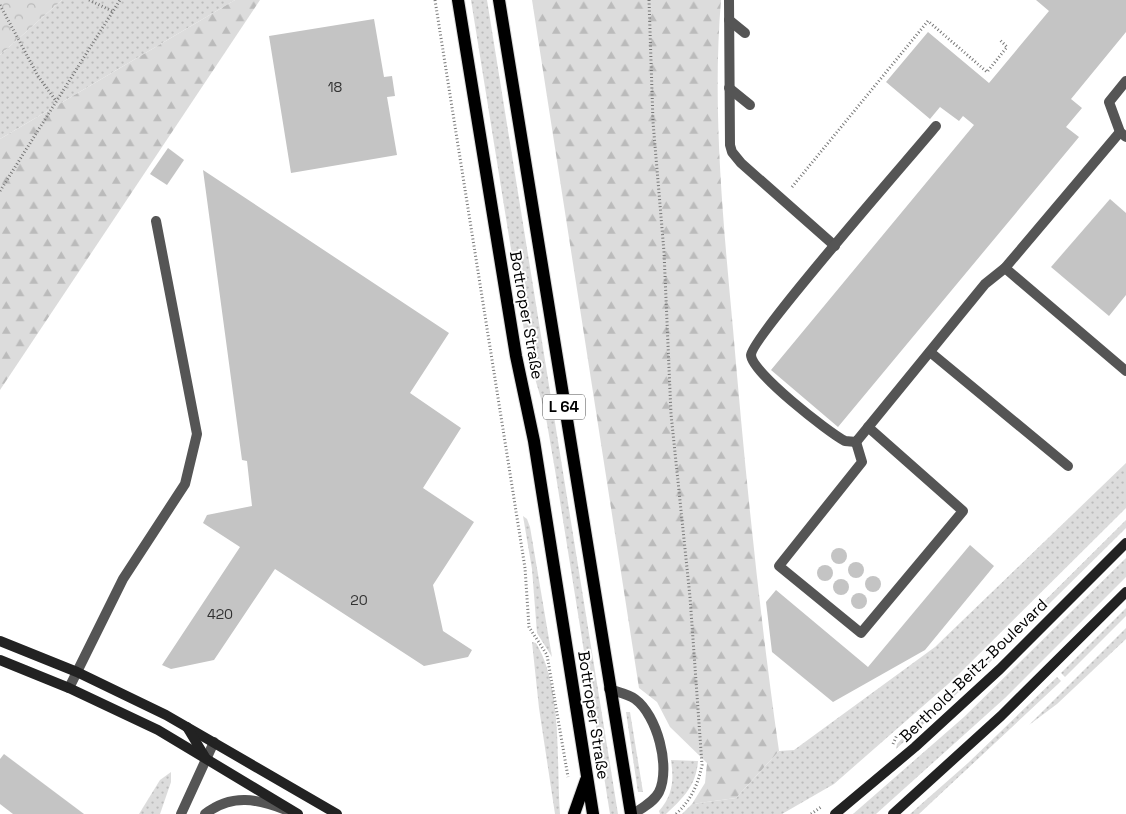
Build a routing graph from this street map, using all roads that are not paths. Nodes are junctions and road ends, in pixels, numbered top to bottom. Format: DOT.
graph roads {
  1 [pos="458,0"];
  2 [pos="499,0"];
  3 [pos="729,0"];
  4 [pos="728,20"];
  5 [pos="745,33"];
  6 [pos="1126,81"];
  7 [pos="729,88"];
  8 [pos="750,105"];
  9 [pos="936,126"];
  10 [pos="1123,134"];
  11 [pos="156,221"];
  12 [pos="835,246"];
  13 [pos="1005,268"];
  14 [pos="930,352"];
  15 [pos="1126,371"];
  16 [pos="868,427"];
  17 [pos="856,442"];
  18 [pos="1068,466"];
  19 [pos="1126,542"];
  20 [pos="1126,592"];
  21 [pos="0,641"];
  22 [pos="0,660"];
  23 [pos="77,672"];
  24 [pos="69,688"];
  25 [pos="610,689"];
  26 [pos="187,727"];
  27 [pos="214,742"];
  28 [pos="206,758"];
  29 [pos="587,777"];
  30 [pos="181,814"];
  31 [pos="205,814"];
  32 [pos="297,814"];
  33 [pos="337,814"];
  34 [pos="574,814"];
  35 [pos="593,814"];
  36 [pos="632,814"];
  37 [pos="835,814"];
  38 [pos="893,814"];
  1 -- 29 [label="main road, Bottroper Straße / L 64"];
  2 -- 25 [label="main road, Bottroper Straße / L 64"];
  3 -- 4 [label="street"];
  4 -- 5 [label="street"];
  4 -- 7 [label="street"];
  6 -- 10 [label="street"];
  7 -- 8 [label="street"];
  7 -- 12 [label="street"];
  9 -- 12 [label="street"];
  10 -- 13 [label="street"];
  11 -- 23 [label="street"];
  12 -- 17 [label="street"];
  13 -- 14 [label="street"];
  13 -- 15 [label="street"];
  14 -- 16 [label="street"];
  14 -- 18 [label="street"];
  16 -- 17 [label="street"];
  16 -- 17 [label="street"];
  19 -- 37 [label="main road, Berthold-Beitz-Boulevard"];
  20 -- 38 [label="main road"];
  21 -- 23 [label="main road"];
  22 -- 24 [label="main road"];
  23 -- 24 [label="street"];
  23 -- 26 [label="main road"];
  24 -- 28 [label="main road"];
  25 -- 36 [label="main road, Bottroper Straße / L 64"];
  25 -- 36 [label="street"];
  26 -- 27 [label="main road"];
  26 -- 28 [label="main road"];
  27 -- 28 [label="street"];
  27 -- 33 [label="main road"];
  28 -- 30 [label="street"];
  28 -- 32 [label="main road"];
  29 -- 34 [label="main road"];
  29 -- 35 [label="main road, Bottroper Straße / L 64"];
  31 -- 32 [label="street"];
}
